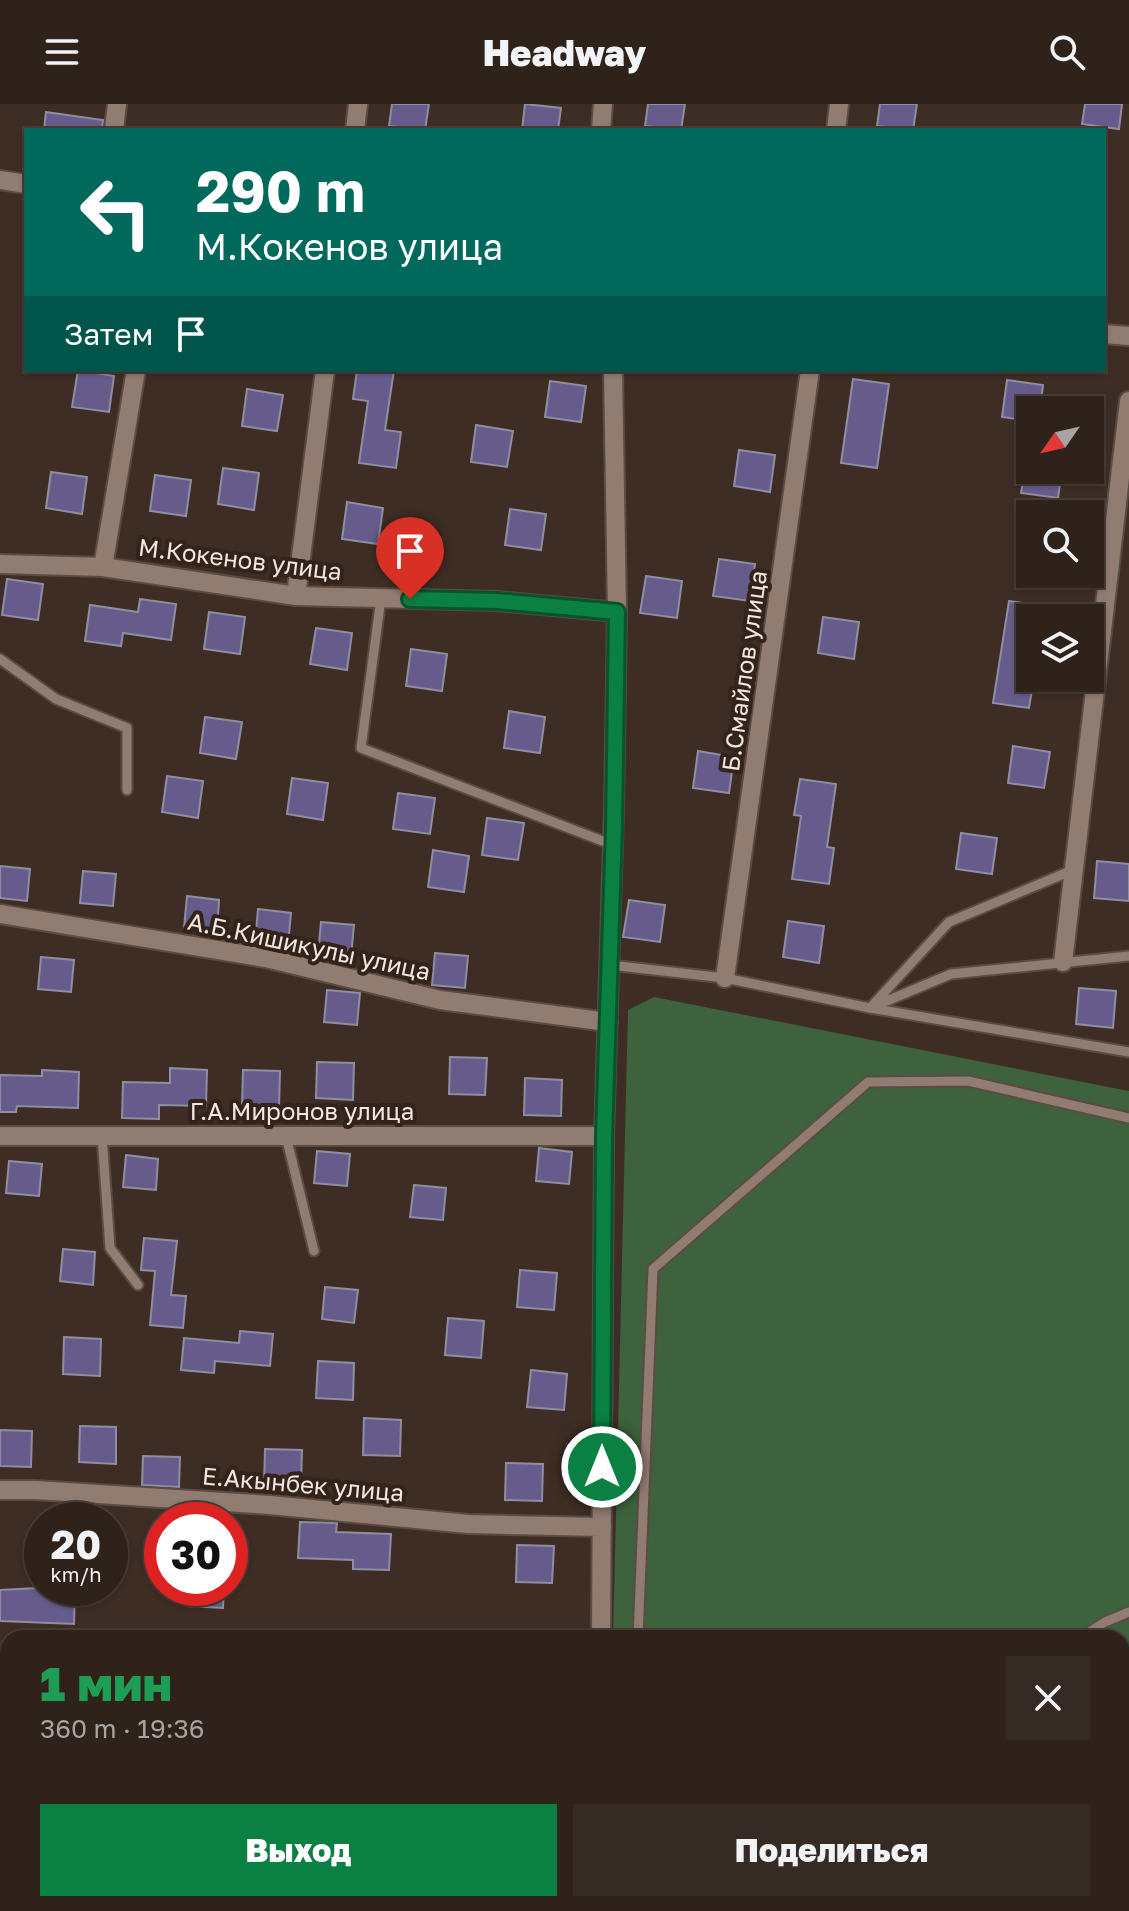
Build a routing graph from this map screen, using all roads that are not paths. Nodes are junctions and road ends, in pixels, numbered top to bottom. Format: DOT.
graph roads {
  1 [pos="117,104"];
  2 [pos="358,104"];
  3 [pos="603,104"];
  4 [pos="839,104"];
  5 [pos="114,128"];
  6 [pos="355,128"];
  7 [pos="601,128"];
  8 [pos="836,128"];
  9 [pos="0,180"];
  10 [pos="24,184"];
  11 [pos="1106,334"];
  12 [pos="1129,336"];
  13 [pos="136,372"];
  14 [pos="325,372"];
  15 [pos="613,372"];
  16 [pos="810,372"];
  17 [pos="1129,401"];
  18 [pos="0,564"];
  19 [pos="103,567"];
  20 [pos="296,596"];
  21 [pos="381,598"];
  22 [pos="617,612"];
  23 [pos="0,659"];
  24 [pos="127,790"];
  25 [pos="613,845"];
  26 [pos="1073,870"];
  27 [pos="0,914"];
  28 [pos="1129,956"];
  29 [pos="1063,962"];
  30 [pos="610,965"];
  31 [pos="725,978"];
  32 [pos="870,1008"];
  33 [pos="608,1022"];
  34 [pos="1129,1052"];
  35 [pos="1129,1118"];
  36 [pos="0,1136"];
  37 [pos="102,1136"];
  38 [pos="286,1136"];
  39 [pos="604,1136"];
  40 [pos="314,1251"];
  41 [pos="138,1285"];
  42 [pos="0,1490"];
  43 [pos="602,1527"];
  44 [pos="1129,1612"];
  45 [pos="601,1630"];
  46 [pos="638,1630"];
  47 [pos="1092,1630"];
  1 -- 5 [label="street"];
  2 -- 6 [label="street"];
  3 -- 7 [label="street"];
  4 -- 8 [label="street"];
  9 -- 10 [label="street"];
  11 -- 12 [label="street"];
  13 -- 19 [label="street"];
  14 -- 20 [label="street"];
  15 -- 22 [label="street"];
  16 -- 31 [label="street, Б.Смайлов улица"];
  17 -- 26 [label="street"];
  18 -- 19 [label="street, М.Кокенов улица"];
  19 -- 20 [label="street, М.Кокенов улица"];
  20 -- 21 [label="street, М.Кокенов улица"];
  21 -- 22 [label="street, М.Кокенов улица"];
  21 -- 25 [label="lane"];
  22 -- 25 [label="street"];
  23 -- 24 [label="lane"];
  25 -- 30 [label="street"];
  26 -- 29 [label="street"];
  26 -- 32 [label="lane"];
  27 -- 33 [label="street, А.Б.Кишикулы улица"];
  28 -- 29 [label="lane"];
  29 -- 32 [label="lane"];
  30 -- 31 [label="lane"];
  30 -- 33 [label="street"];
  31 -- 32 [label="lane"];
  32 -- 34 [label="lane"];
  33 -- 39 [label="street"];
  35 -- 46 [label="lane"];
  36 -- 37 [label="street, Г.А.Миронов улица"];
  37 -- 38 [label="street, Г.А.Миронов улица"];
  37 -- 41 [label="lane"];
  38 -- 39 [label="street, Г.А.Миронов улица"];
  38 -- 40 [label="lane"];
  39 -- 43 [label="street"];
  42 -- 43 [label="street, Е.Акынбек улица"];
  43 -- 45 [label="street"];
  44 -- 47 [label="lane"];
}
